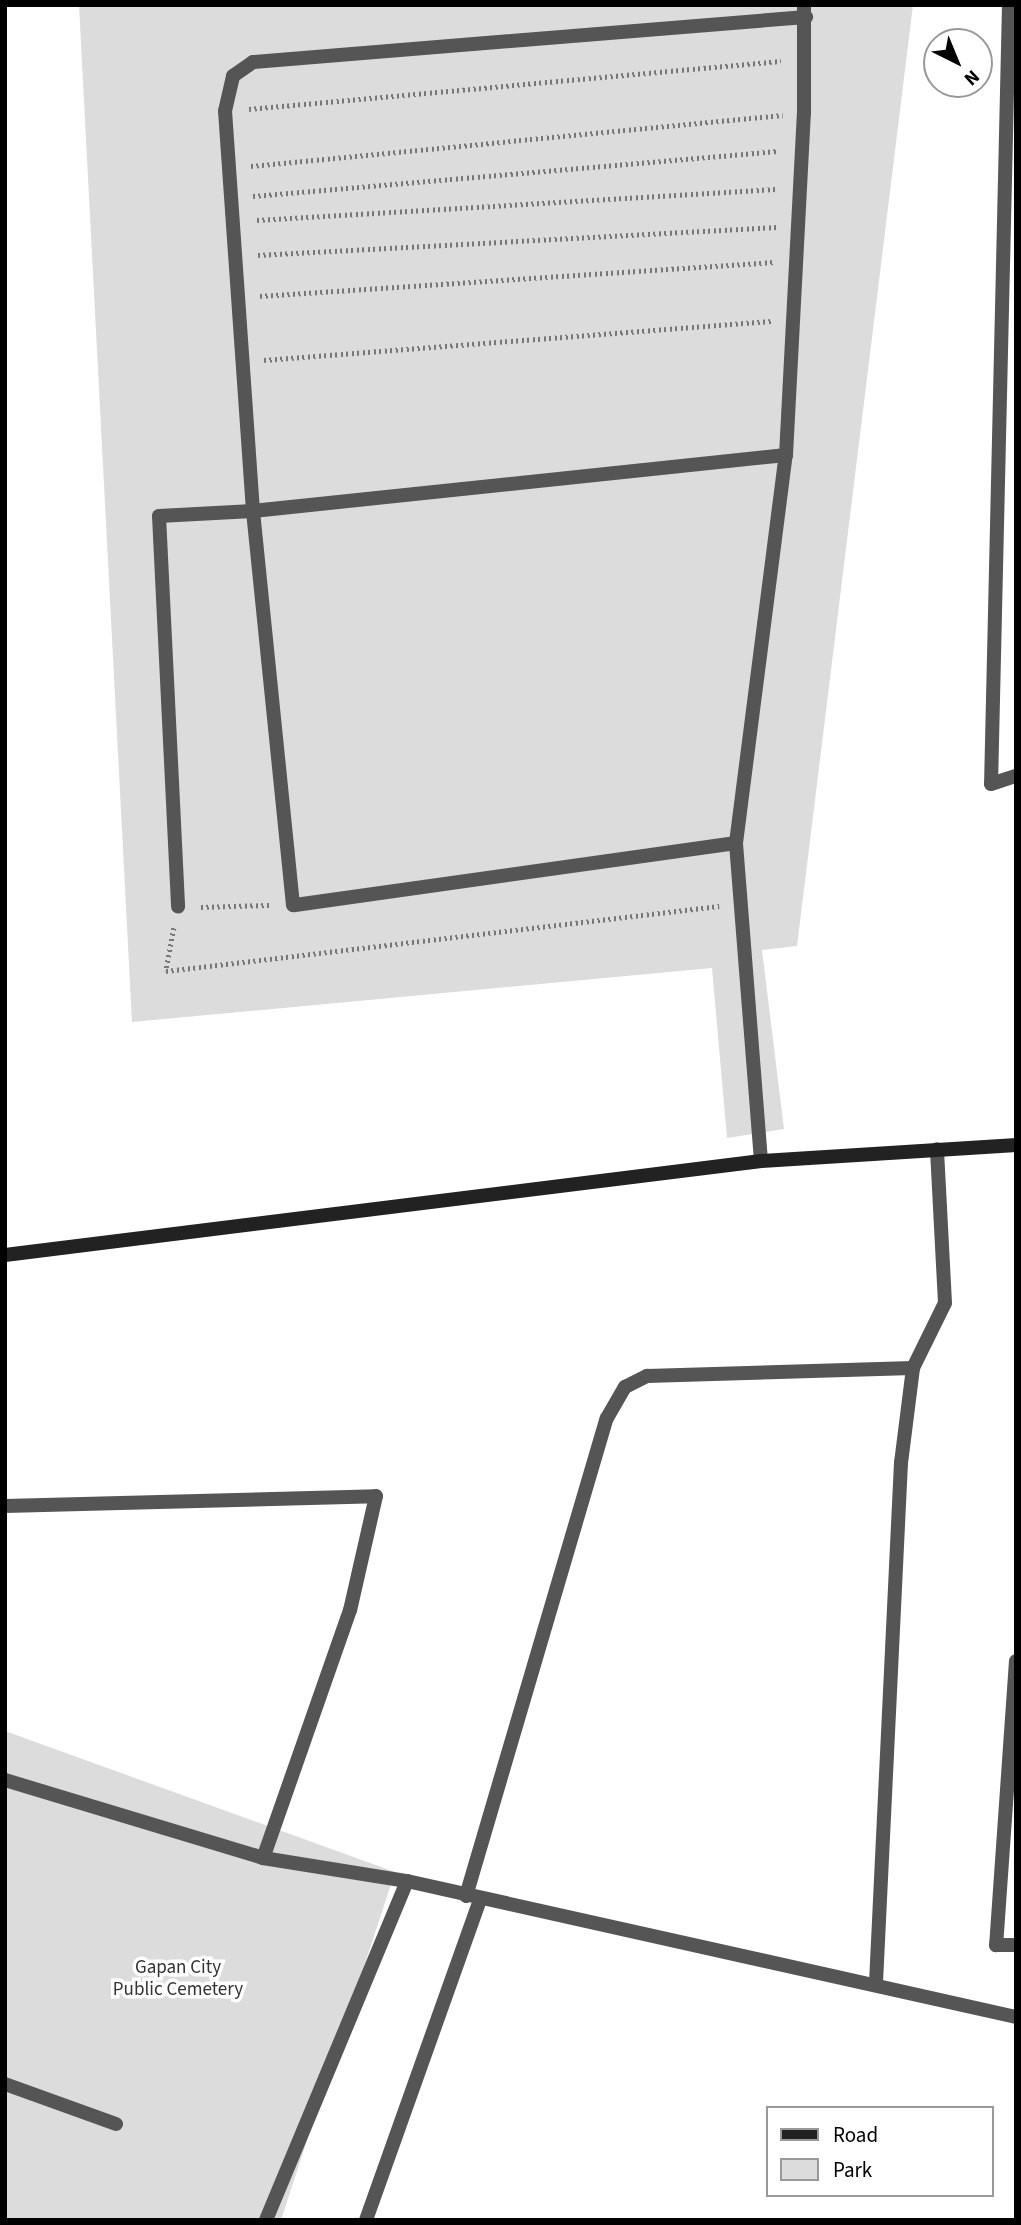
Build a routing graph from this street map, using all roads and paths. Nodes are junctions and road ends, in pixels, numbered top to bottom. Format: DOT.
graph roads {
  1 [pos="1009,5"];
  2 [pos="805,11"];
  3 [pos="806,59"];
  4 [pos="225,111"];
  5 [pos="804,113"];
  6 [pos="803,148"];
  7 [pos="229,168"];
  8 [pos="801,188"];
  9 [pos="231,198"];
  10 [pos="233,221"];
  11 [pos="799,226"];
  12 [pos="235,256"];
  13 [pos="797,261"];
  14 [pos="239,298"];
  15 [pos="794,319"];
  16 [pos="243,362"];
  17 [pos="786,455"];
  18 [pos="253,511"];
  19 [pos="1016,776"];
  20 [pos="736,843"];
  21 [pos="741,903"];
  22 [pos="293,905"];
  23 [pos="178,907"];
  24 [pos="1016,1145"];
  25 [pos="937,1149"];
  26 [pos="761,1161"];
  27 [pos="5,1255"];
  28 [pos="913,1368"];
  29 [pos="5,1506"];
  30 [pos="1016,1661"];
  31 [pos="5,1780"];
  32 [pos="263,1858"];
  33 [pos="407,1881"];
  34 [pos="473,1898"];
  35 [pos="1016,1945"];
  36 [pos="876,1983"];
  37 [pos="1016,2017"];
  38 [pos="5,2084"];
  39 [pos="116,2124"];
  40 [pos="266,2220"];
  41 [pos="366,2220"];
  1 -- 19 [label="street"];
  2 -- 3 [label="street"];
  2 -- 4 [label="street"];
  3 -- 4 [label="path"];
  3 -- 5 [label="street"];
  4 -- 7 [label="street"];
  5 -- 6 [label="street"];
  5 -- 7 [label="path"];
  6 -- 8 [label="street"];
  6 -- 9 [label="path"];
  7 -- 9 [label="street"];
  8 -- 10 [label="path"];
  8 -- 11 [label="street"];
  9 -- 10 [label="street"];
  10 -- 12 [label="street"];
  11 -- 12 [label="path"];
  11 -- 13 [label="street"];
  12 -- 14 [label="street"];
  13 -- 14 [label="path"];
  13 -- 15 [label="street"];
  14 -- 16 [label="street"];
  15 -- 16 [label="path"];
  15 -- 17 [label="street"];
  16 -- 18 [label="street"];
  17 -- 18 [label="street"];
  17 -- 20 [label="street"];
  18 -- 22 [label="street"];
  18 -- 23 [label="street"];
  20 -- 21 [label="street"];
  20 -- 22 [label="street"];
  21 -- 23 [label="path"];
  21 -- 26 [label="street"];
  22 -- 23 [label="path"];
  24 -- 25 [label="main road"];
  25 -- 26 [label="main road"];
  25 -- 28 [label="street"];
  26 -- 27 [label="main road"];
  28 -- 34 [label="street"];
  28 -- 36 [label="street"];
  29 -- 32 [label="street"];
  30 -- 35 [label="street"];
  31 -- 32 [label="street"];
  32 -- 33 [label="street"];
  33 -- 34 [label="street"];
  33 -- 40 [label="street"];
  34 -- 36 [label="street"];
  34 -- 41 [label="street"];
  36 -- 37 [label="street"];
  38 -- 39 [label="street"];
}
